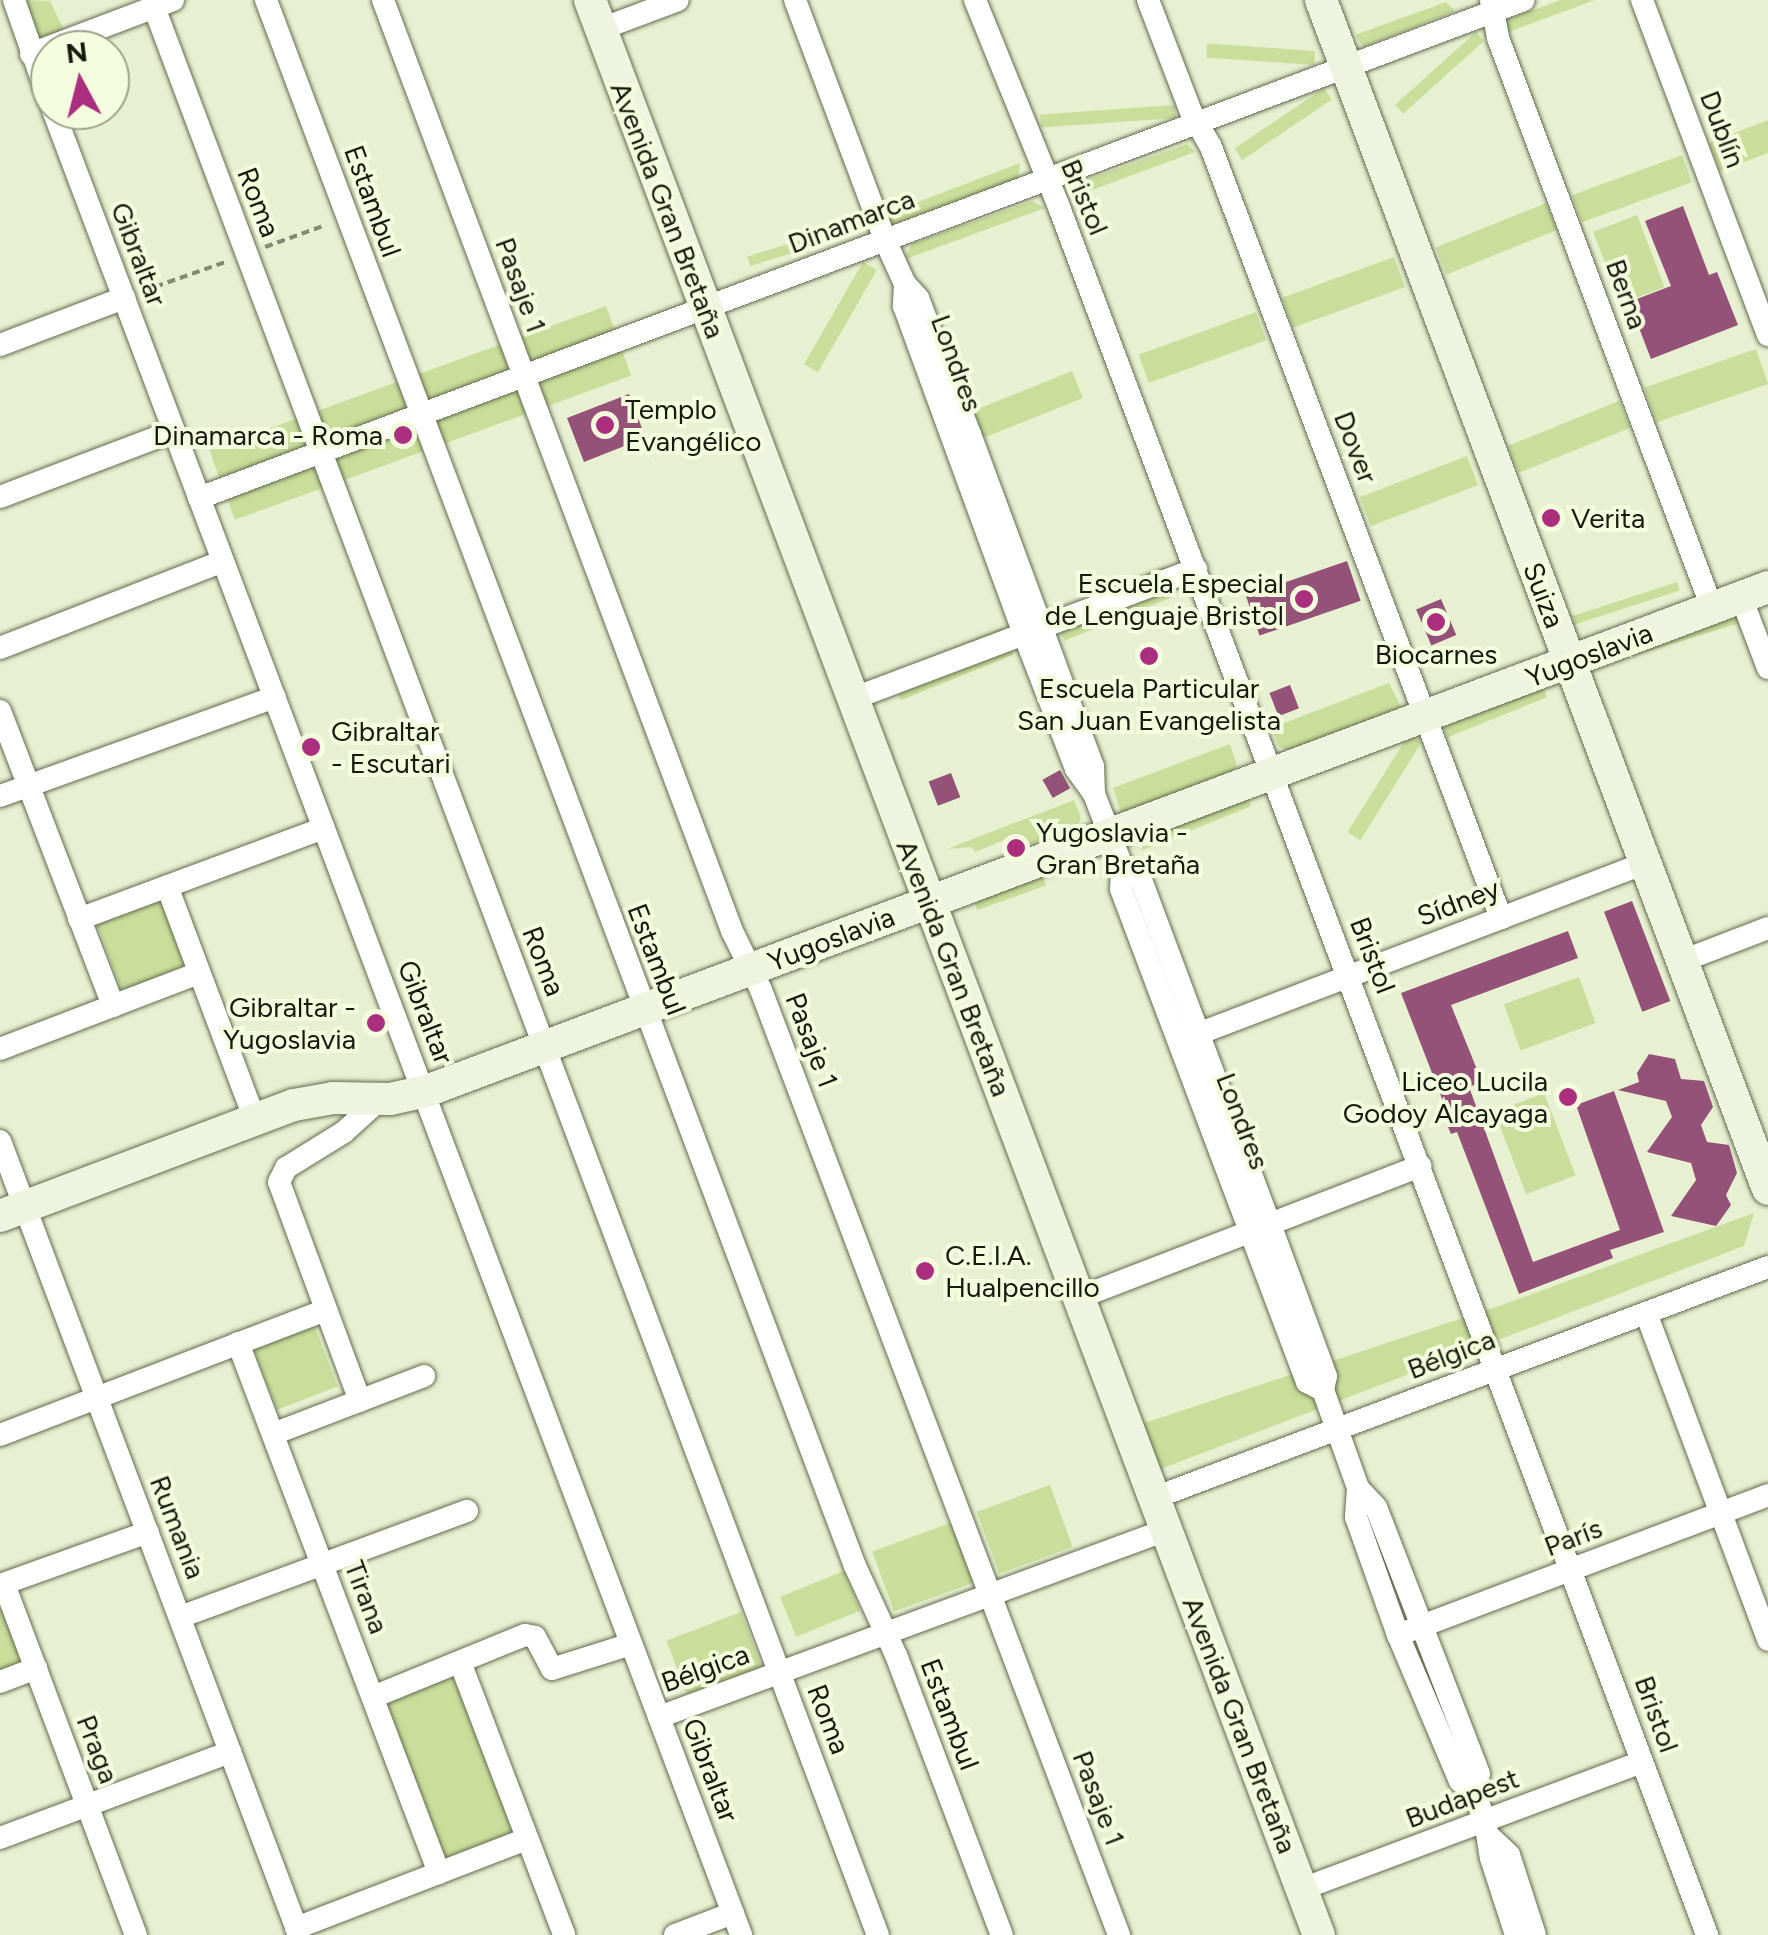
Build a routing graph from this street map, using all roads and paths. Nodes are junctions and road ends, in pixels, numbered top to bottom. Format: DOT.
graph roads {
  1 [pos="266,0"];
  2 [pos="383,0"];
  3 [pos="678,0"];
  4 [pos="796,0"];
  5 [pos="975,0"];
  6 [pos="1148,0"];
  7 [pos="1321,0"];
  8 [pos="1524,0"];
  9 [pos="1642,0"];
  10 [pos="164,4"];
  11 [pos="1492,6"];
  12 [pos="595,14"];
  13 [pos="11,15"];
  14 [pos="95,30"];
  15 [pos="30,50"];
  16 [pos="1346,67"];
  17 [pos="1197,123"];
  18 [pos="61,130"];
  19 [pos="1046,180"];
  20 [pos="885,240"];
  21 [pos="124,298"];
  22 [pos="705,308"];
  23 [pos="1768,335"];
  24 [pos="0,345"];
  25 [pos="522,377"];
  26 [pos="421,415"];
  27 [pos="174,430"];
  28 [pos="320,452"];
  29 [pos="0,497"];
  30 [pos="199,498"];
  31 [pos="223,561"];
  32 [pos="1196,569"];
  33 [pos="1740,598"];
  34 [pos="1033,631"];
  35 [pos="0,648"];
  36 [pos="1569,662"];
  37 [pos="1768,668"];
  38 [pos="274,697"];
  39 [pos="852,698"];
  40 [pos="0,711"];
  41 [pos="1426,716"];
  42 [pos="1272,773"];
  43 [pos="29,786"];
  44 [pos="0,796"];
  45 [pos="324,828"];
  46 [pos="1110,834"];
  47 [pos="1645,862"];
  48 [pos="167,886"];
  49 [pos="929,902"];
  50 [pos="1501,918"];
  51 [pos="80,919"];
  52 [pos="1768,928"];
  53 [pos="1682,961"];
  54 [pos="750,970"];
  55 [pos="199,973"];
  56 [pos="1348,976"];
  57 [pos="112,1006"];
  58 [pos="644,1010"];
  59 [pos="1190,1037"];
  60 [pos="544,1047"];
  61 [pos="0,1048"];
  62 [pos="424,1092"];
  63 [pos="380,1100"];
  64 [pos="255,1120"];
  65 [pos="0,1142"];
  66 [pos="1420,1166"];
  67 [pos="1768,1189"];
  68 [pos="13,1212"];
  69 [pos="1262,1227"];
  70 [pos="1768,1267"];
  71 [pos="1078,1298"];
  72 [pos="326,1310"];
  73 [pos="1646,1313"];
  74 [pos="238,1344"];
  75 [pos="1496,1370"];
  76 [pos="424,1376"];
  77 [pos="97,1398"];
  78 [pos="360,1400"];
  79 [pos="1337,1429"];
  80 [pos="273,1434"];
  81 [pos="0,1435"];
  82 [pos="1358,1488"];
  83 [pos="1768,1495"];
  84 [pos="1154,1498"];
  85 [pos="468,1510"];
  86 [pos="1722,1513"];
  87 [pos="1166,1530"];
  88 [pos="148,1532"];
  89 [pos="322,1564"];
  90 [pos="1570,1570"];
  91 [pos="2,1585"];
  92 [pos="990,1596"];
  93 [pos="180,1617"];
  94 [pos="1421,1626"];
  95 [pos="885,1634"];
  96 [pos="1398,1635"];
  97 [pos="1768,1640"];
  98 [pos="631,1644"];
  99 [pos="460,1662"];
  100 [pos="36,1668"];
  101 [pos="779,1673"];
  102 [pos="0,1682"];
  103 [pos="373,1696"];
  104 [pos="659,1718"];
  105 [pos="230,1752"];
  106 [pos="1642,1762"];
  107 [pos="1474,1792"];
  108 [pos="87,1806"];
  109 [pos="1488,1829"];
  110 [pos="0,1838"];
  111 [pos="527,1839"];
  112 [pos="439,1872"];
  113 [pos="1302,1890"];
  114 [pos="737,1924"];
  115 [pos="298,1931"];
  116 [pos="136,1935"];
  117 [pos="564,1935"];
  118 [pos="674,1935"];
  119 [pos="878,1935"];
  120 [pos="1002,1935"];
  121 [pos="1119,1935"];
  122 [pos="1319,1935"];
  123 [pos="1516,1935"];
  124 [pos="1535,1935"];
  125 [pos="1707,1935"];
  1 -- 26 [label="street, Estambul"];
  2 -- 25 [label="street, Pasaje 1"];
  3 -- 12 [label="street"];
  4 -- 20 [label="street, Londres"];
  5 -- 19 [label="street, Bristol"];
  6 -- 17 [label="street, Dover"];
  7 -- 16 [label="street, Suiza"];
  8 -- 11 [label="street, Dinamarca"];
  9 -- 23 [label="street, Dublín"];
  10 -- 14 [label="street"];
  10 -- 28 [label="street, Roma"];
  11 -- 16 [label="street, Dinamarca"];
  11 -- 33 [label="street, Berna"];
  12 -- 22 [label="street, Avenida Gran Bretaña"];
  13 -- 15 [label="street"];
  16 -- 17 [label="street, Dinamarca"];
  16 -- 36 [label="street, Suiza"];
  17 -- 19 [label="street, Dinamarca"];
  17 -- 41 [label="street, Dover"];
  18 -- 21 [label="street, Gibraltar"];
  19 -- 20 [label="street, Dinamarca"];
  19 -- 32 [label="street, Bristol"];
  20 -- 22 [label="street, Dinamarca"];
  20 -- 34 [label="street, Londres"];
  21 -- 24 [label="street"];
  21 -- 27 [label="street, Gibraltar"];
  22 -- 25 [label="street, Dinamarca"];
  22 -- 39 [label="street, Avenida Gran Bretaña"];
  25 -- 26 [label="street, Dinamarca"];
  25 -- 54 [label="street, Pasaje 1"];
  26 -- 28 [label="street, Dinamarca"];
  26 -- 58 [label="street, Estambul"];
  27 -- 29 [label="street"];
  27 -- 30 [label="street, Gibraltar"];
  28 -- 30 [label="street, Dinamarca"];
  28 -- 60 [label="street, Roma"];
  30 -- 31 [label="street, Gibraltar"];
  31 -- 35 [label="street"];
  31 -- 38 [label="street, Gibraltar"];
  32 -- 34 [label="street"];
  32 -- 42 [label="street, Bristol"];
  33 -- 36 [label="street, Yugoslavia"];
  33 -- 37 [label="street, Berna"];
  34 -- 39 [label="street"];
  34 -- 46 [label="street, Londres"];
  36 -- 41 [label="street, Yugoslavia"];
  36 -- 47 [label="street, Suiza"];
  38 -- 43 [label="street"];
  38 -- 45 [label="street, Gibraltar"];
  39 -- 49 [label="street, Avenida Gran Bretaña"];
  40 -- 43 [label="street"];
  41 -- 42 [label="street, Yugoslavia"];
  41 -- 50 [label="street, Dover"];
  42 -- 46 [label="street, Yugoslavia"];
  42 -- 56 [label="street, Bristol"];
  43 -- 44 [label="street"];
  43 -- 51 [label="street"];
  45 -- 48 [label="street"];
  45 -- 62 [label="street, Gibraltar"];
  46 -- 49 [label="street, Yugoslavia"];
  46 -- 59 [label="street, Londres"];
  47 -- 50 [label="street, Sídney"];
  47 -- 53 [label="street, Suiza"];
  48 -- 51 [label="street"];
  48 -- 55 [label="street"];
  49 -- 54 [label="street, Yugoslavia"];
  49 -- 71 [label="street, Avenida Gran Bretaña"];
  50 -- 56 [label="street, Sídney"];
  51 -- 57 [label="street"];
  52 -- 53 [label="street"];
  53 -- 67 [label="street, Suiza"];
  54 -- 58 [label="street, Yugoslavia"];
  54 -- 92 [label="street, Pasaje 1"];
  55 -- 57 [label="street"];
  55 -- 64 [label="street"];
  56 -- 59 [label="street, Sídney"];
  56 -- 66 [label="street, Bristol"];
  57 -- 61 [label="street"];
  58 -- 60 [label="street, Yugoslavia"];
  58 -- 95 [label="street, Estambul"];
  59 -- 69 [label="street, Londres"];
  60 -- 62 [label="street, Yugoslavia"];
  60 -- 101 [label="street, Roma"];
  62 -- 63 [label="street, Yugoslavia"];
  62 -- 98 [label="street, Gibraltar"];
  63 -- 64 [label="street, Yugoslavia"];
  63 -- 72 [label="street"];
  64 -- 68 [label="street, Yugoslavia"];
  65 -- 68 [label="street, Rumania"];
  66 -- 69 [label="street"];
  66 -- 75 [label="street, Bristol"];
  68 -- 77 [label="street, Rumania"];
  69 -- 71 [label="street"];
  69 -- 79 [label="street, Londres"];
  70 -- 73 [label="street, Bélgica"];
  71 -- 84 [label="street, Avenida Gran Bretaña"];
  72 -- 74 [label="street"];
  72 -- 78 [label="street"];
  73 -- 75 [label="street, Bélgica"];
  73 -- 86 [label="street"];
  74 -- 77 [label="street"];
  74 -- 80 [label="street, Tirana"];
  75 -- 79 [label="street, Bélgica"];
  75 -- 90 [label="street, Bristol"];
  76 -- 78 [label="street"];
  77 -- 81 [label="street"];
  77 -- 88 [label="street, Rumania"];
  78 -- 80 [label="street"];
  79 -- 82 [label="street, Londres"];
  79 -- 84 [label="street, Bélgica"];
  80 -- 89 [label="street, Tirana"];
  82 -- 94 [label="street, Londres"];
  82 -- 96 [label="street, Londres"];
  83 -- 86 [label="street, París"];
  84 -- 87 [label="street, Avenida Gran Bretaña"];
  85 -- 89 [label="street"];
  86 -- 90 [label="street, París"];
  86 -- 97 [label="street"];
  87 -- 92 [label="street, Bélgica"];
  87 -- 113 [label="street, Avenida Gran Bretaña"];
  88 -- 91 [label="street"];
  88 -- 93 [label="street, Rumania"];
  89 -- 93 [label="street"];
  89 -- 103 [label="street, Tirana"];
  90 -- 94 [label="street, París"];
  90 -- 106 [label="street, Bristol"];
  91 -- 100 [label="street, Praga"];
  92 -- 95 [label="street, Bélgica"];
  92 -- 121 [label="street, Pasaje 1"];
  93 -- 105 [label="street, Rumania"];
  94 -- 96 [label="street, París"];
  94 -- 107 [label="street, Londres"];
  95 -- 101 [label="street, Bélgica"];
  95 -- 120 [label="street, Estambul"];
  96 -- 107 [label="street, Londres"];
  98 -- 99 [label="street"];
  98 -- 104 [label="street, Gibraltar"];
  99 -- 103 [label="street"];
  99 -- 111 [label="street"];
  100 -- 102 [label="street"];
  100 -- 108 [label="street, Praga"];
  101 -- 104 [label="street, Bélgica"];
  101 -- 119 [label="street, Roma"];
  103 -- 112 [label="street, Tirana"];
  104 -- 114 [label="street, Gibraltar"];
  105 -- 108 [label="street"];
  105 -- 115 [label="street, Rumania"];
  106 -- 109 [label="street, Budapest"];
  106 -- 125 [label="street, Bristol"];
  107 -- 109 [label="street, Londres"];
  108 -- 110 [label="street"];
  108 -- 116 [label="street, Praga"];
  109 -- 113 [label="street, Budapest"];
  109 -- 123 [label="street, Londres"];
  109 -- 124 [label="street, Londres"];
  111 -- 112 [label="street"];
  111 -- 117 [label="street"];
  112 -- 115 [label="street"];
  113 -- 122 [label="street, Avenida Gran Bretaña"];
  114 -- 118 [label="street"];
}
